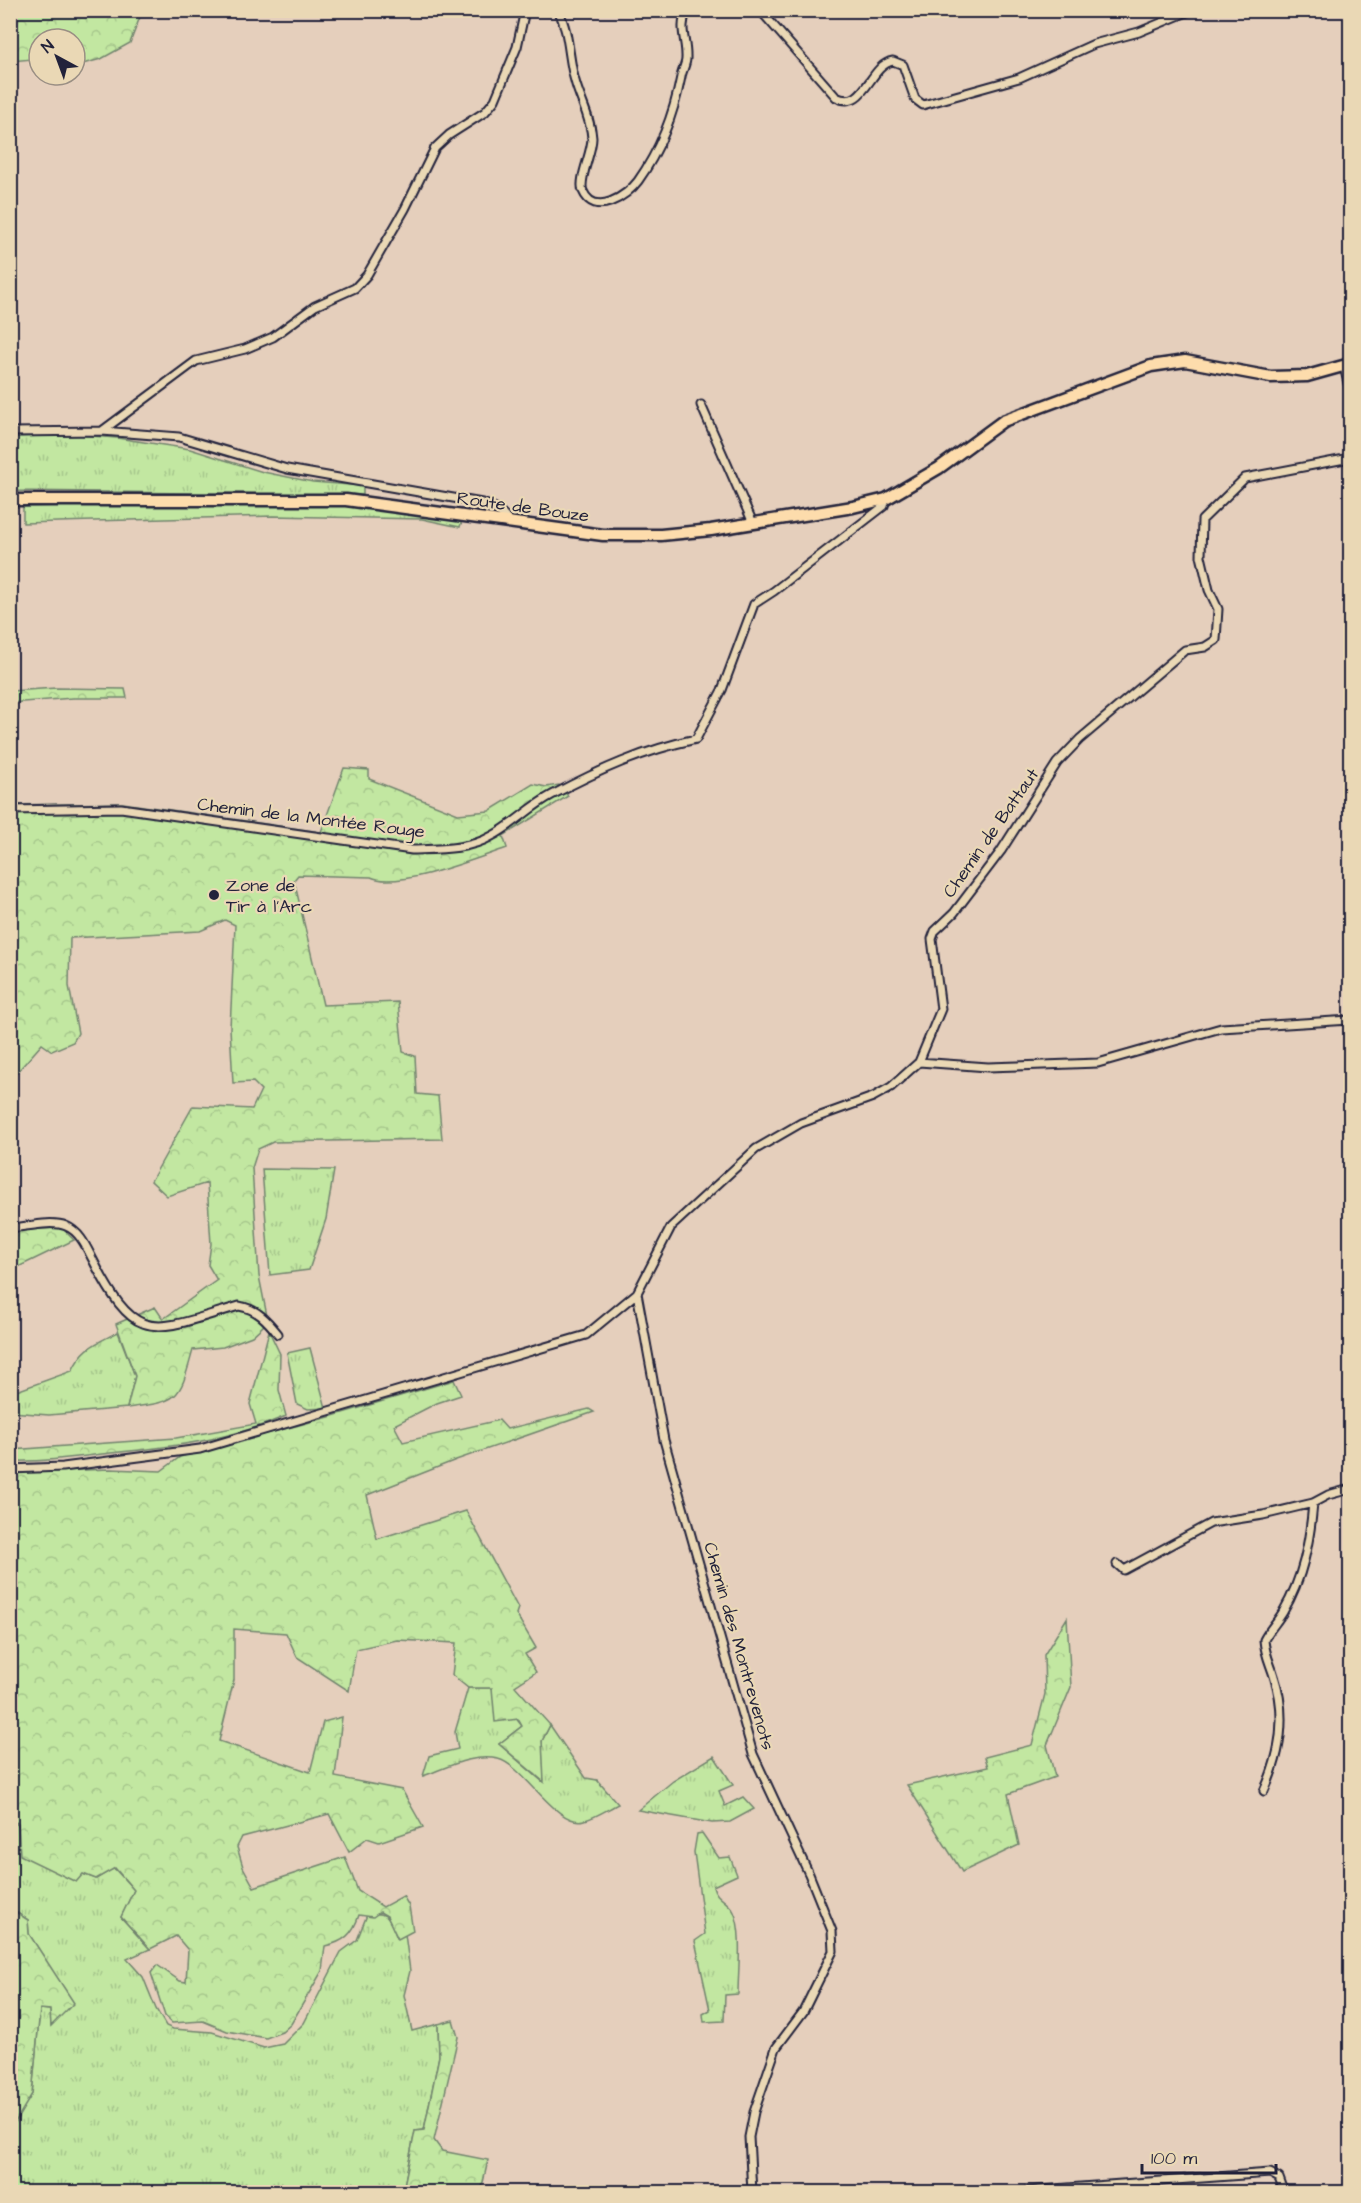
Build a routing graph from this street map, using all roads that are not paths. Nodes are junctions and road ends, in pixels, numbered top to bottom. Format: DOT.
graph roads {
  1 [pos="525,10"];
  2 [pos="558,10"];
  3 [pos="687,10"];
  4 [pos="760,10"];
  5 [pos="1192,10"];
  6 [pos="1347,365"];
  7 [pos="1350,392"];
  8 [pos="701,405"];
  9 [pos="102,431"];
  10 [pos="10,432"];
  11 [pos="1350,458"];
  12 [pos="886,499"];
  13 [pos="10,500"];
  14 [pos="510,523"];
  15 [pos="753,523"];
  16 [pos="10,810"];
  17 [pos="1350,1020"];
  18 [pos="919,1062"];
  19 [pos="10,1228"];
  20 [pos="637,1293"];
  21 [pos="278,1334"];
  22 [pos="10,1469"];
  23 [pos="1350,1489"];
  24 [pos="1313,1503"];
  25 [pos="1117,1564"];
  26 [pos="1264,1791"];
  27 [pos="1027,2191"];
  28 [pos="752,2193"];
  29 [pos="1284,2193"];
  1 -- 9 [label="street"];
  2 -- 3 [label="street"];
  4 -- 5 [label="street"];
  6 -- 7 [label="street"];
  6 -- 12 [label="main road, Route de Bouze"];
  8 -- 15 [label="street"];
  9 -- 10 [label="street"];
  9 -- 14 [label="street"];
  11 -- 18 [label="street, Chemin de Battaut"];
  12 -- 15 [label="main road, Route de Bouze"];
  12 -- 16 [label="street, Chemin de la Montée Rouge"];
  13 -- 14 [label="main road, Route de Bouze"];
  14 -- 15 [label="main road, Route de Bouze"];
  17 -- 18 [label="street"];
  18 -- 20 [label="street, Chemin de Battaut"];
  19 -- 21 [label="street"];
  20 -- 22 [label="street"];
  20 -- 28 [label="street, Chemin des Montrevenots"];
  23 -- 24 [label="street"];
  24 -- 25 [label="street"];
  24 -- 26 [label="street"];
  27 -- 29 [label="street"];
}
